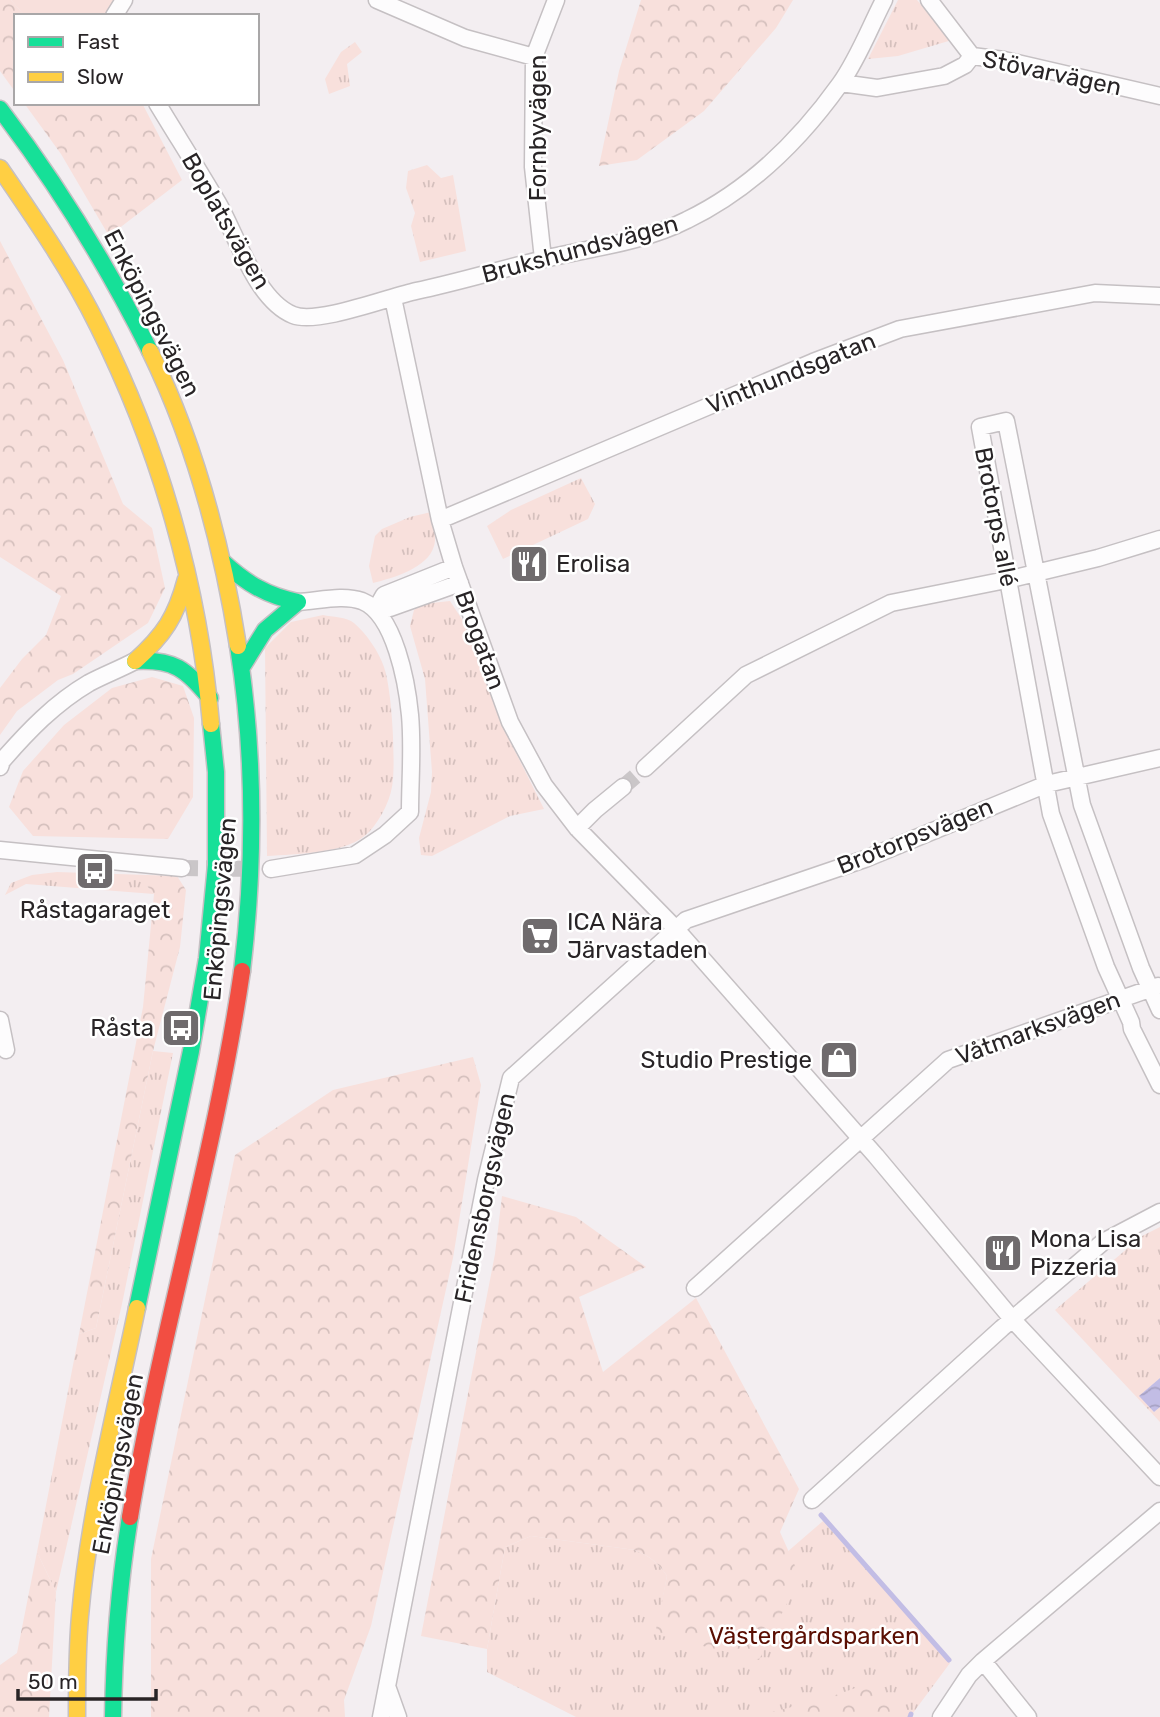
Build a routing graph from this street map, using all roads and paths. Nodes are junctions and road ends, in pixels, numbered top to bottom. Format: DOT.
graph roads {
  1 [pos="377,0"];
  2 [pos="556,0"];
  3 [pos="884,0"];
  4 [pos="929,0"];
  5 [pos="972,56"];
  6 [pos="534,57"];
  7 [pos="841,83"];
  8 [pos="1160,96"];
  9 [pos="158,105"];
  10 [pos="0,109"];
  11 [pos="0,168"];
  12 [pos="543,259"];
  13 [pos="1160,296"];
  14 [pos="393,298"];
  15 [pos="440,520"];
  16 [pos="1160,539"];
  17 [pos="223,562"];
  18 [pos="187,572"];
  19 [pos="1036,573"];
  20 [pos="457,575"];
  21 [pos="1008,580"];
  22 [pos="298,603"];
  23 [pos="376,609"];
  24 [pos="135,662"];
  25 [pos="242,667"];
  26 [pos="209,698"];
  27 [pos="1160,758"];
  28 [pos="0,767"];
  29 [pos="645,768"];
  30 [pos="1076,776"];
  31 [pos="1047,784"];
  32 [pos="623,788"];
  33 [pos="577,828"];
  34 [pos="0,850"];
  35 [pos="182,868"];
  36 [pos="271,869"];
  37 [pos="675,929"];
  38 [pos="1155,987"];
  39 [pos="1121,998"];
  40 [pos="1160,1010"];
  41 [pos="0,1020"];
  42 [pos="6,1050"];
  43 [pos="1160,1085"];
  44 [pos="860,1138"];
  45 [pos="1160,1212"];
  46 [pos="695,1287"];
  47 [pos="1013,1320"];
  48 [pos="1160,1477"];
  49 [pos="812,1500"];
  50 [pos="1160,1511"];
  51 [pos="982,1661"];
  52 [pos="387,1686"];
  53 [pos="77,1717"];
  54 [pos="113,1717"];
  55 [pos="381,1717"];
  56 [pos="398,1717"];
  57 [pos="941,1717"];
  58 [pos="1028,1717"];
  1 -- 6 [label="street"];
  2 -- 6 [label="street, Fornbyvägen"];
  3 -- 7 [label="street, Brukshundsvägen"];
  4 -- 5 [label="street, Stövarvägen"];
  5 -- 7 [label="street"];
  5 -- 8 [label="street, Stövarvägen"];
  6 -- 12 [label="street, Fornbyvägen"];
  7 -- 12 [label="street, Brukshundsvägen"];
  9 -- 14 [label="street, Boplatsvägen"];
  10 -- 17 [label="main road, Enköpingsvägen"];
  11 -- 18 [label="main road, Enköpingsvägen"];
  12 -- 14 [label="street, Brukshundsvägen"];
  13 -- 15 [label="street, Vinthundsgatan"];
  14 -- 15 [label="street, Brogatan"];
  15 -- 20 [label="street, Brogatan"];
  16 -- 19 [label="street"];
  17 -- 22 [label="main road"];
  17 -- 25 [label="main road, Enköpingsvägen"];
  18 -- 24 [label="main road"];
  18 -- 26 [label="main road, Enköpingsvägen"];
  19 -- 21 [label="street"];
  19 -- 21 [label="street, Brotorps allé"];
  19 -- 30 [label="street, Brotorps allé"];
  20 -- 23 [label="street"];
  20 -- 33 [label="street, Brogatan"];
  21 -- 29 [label="street"];
  21 -- 31 [label="street, Brotorps allé"];
  22 -- 23 [label="street"];
  22 -- 25 [label="main road"];
  23 -- 36 [label="street"];
  24 -- 26 [label="main road"];
  24 -- 28 [label="street"];
  25 -- 54 [label="main road, Enköpingsvägen"];
  26 -- 53 [label="main road, Enköpingsvägen"];
  27 -- 30 [label="street, Brotorpsvägen"];
  30 -- 31 [label="street, Brotorpsvägen"];
  30 -- 38 [label="street, Brotorps allé"];
  31 -- 37 [label="street, Brotorpsvägen"];
  31 -- 39 [label="street, Brotorps allé"];
  32 -- 33 [label="street"];
  33 -- 37 [label="street, Brogatan"];
  34 -- 35 [label="street"];
  37 -- 44 [label="street"];
  37 -- 52 [label="street, Fridensborgsvägen"];
  38 -- 39 [label="street, Våtmarksvägen"];
  38 -- 40 [label="street, Brotorps allé"];
  39 -- 43 [label="street, Brotorps allé"];
  39 -- 44 [label="street, Våtmarksvägen"];
  41 -- 42 [label="street"];
  44 -- 46 [label="street"];
  44 -- 47 [label="street"];
  45 -- 47 [label="street"];
  47 -- 48 [label="street"];
  47 -- 49 [label="street"];
  50 -- 51 [label="street"];
  51 -- 57 [label="street"];
  51 -- 58 [label="street"];
  52 -- 55 [label="street, Fridensborgsvägen"];
  52 -- 56 [label="street"];
}
